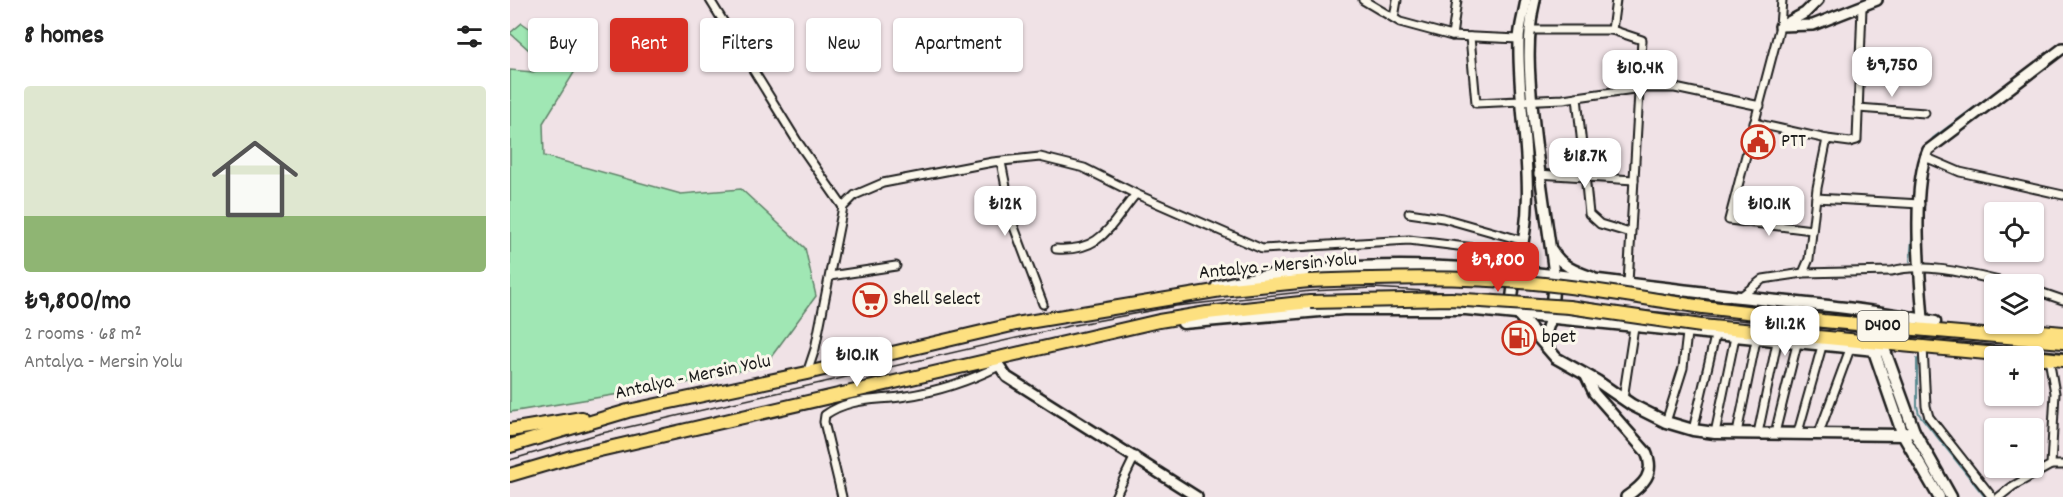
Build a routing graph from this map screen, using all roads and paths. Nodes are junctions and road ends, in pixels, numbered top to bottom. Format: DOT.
graph roads {
  1 [pos="710,0"];
  2 [pos="1363,0"];
  3 [pos="1397,0"];
  4 [pos="1457,0"];
  5 [pos="1526,0"];
  6 [pos="1535,0"];
  7 [pos="1616,0"];
  8 [pos="1782,0"];
  9 [pos="1818,0"];
  10 [pos="1877,0"];
  11 [pos="1375,3"];
  12 [pos="1862,7"];
  13 [pos="1394,18"];
  14 [pos="1780,26"];
  15 [pos="1529,30"];
  16 [pos="1612,30"];
  17 [pos="1452,36"];
  18 [pos="1470,37"];
  19 [pos="1519,39"];
  20 [pos="2063,48"];
  21 [pos="1641,88"];
  22 [pos="1577,97"];
  23 [pos="1527,100"];
  24 [pos="1760,106"];
  25 [pos="1858,108"];
  26 [pos="1926,113"];
  27 [pos="1754,123"];
  28 [pos="1827,139"];
  29 [pos="1925,157"];
  30 [pos="1001,162"];
  31 [pos="1538,174"];
  32 [pos="1585,177"];
  33 [pos="1634,180"];
  34 [pos="1136,194"];
  35 [pos="2063,195"];
  36 [pos="1816,198"];
  37 [pos="1916,204"];
  38 [pos="843,207"];
  39 [pos="1410,213"];
  40 [pos="1812,230"];
  41 [pos="1630,233"];
  42 [pos="1524,241"];
  43 [pos="1550,247"];
  44 [pos="1056,249"];
  45 [pos="1515,253"];
  46 [pos="896,266"];
  47 [pos="1919,268"];
  48 [pos="1494,269"];
  49 [pos="1516,270"];
  50 [pos="1803,273"];
  51 [pos="1554,274"];
  52 [pos="830,276"];
  53 [pos="1984,279"];
  54 [pos="1600,280"];
  55 [pos="1628,284"];
  56 [pos="2044,293"];
  57 [pos="1175,297"];
  58 [pos="1740,297"];
  59 [pos="2063,300"];
  60 [pos="1043,304"];
  61 [pos="1517,313"];
  62 [pos="1551,317"];
  63 [pos="1929,320"];
  64 [pos="1635,327"];
  65 [pos="1105,333"];
  66 [pos="1687,333"];
  67 [pos="2063,333"];
  68 [pos="1992,335"];
  69 [pos="1715,336"];
  70 [pos="1735,338"];
  71 [pos="1756,340"];
  72 [pos="1543,341"];
  73 [pos="1777,342"];
  74 [pos="2063,342"];
  75 [pos="1797,344"];
  76 [pos="1822,346"];
  77 [pos="1917,346"];
  78 [pos="1850,349"];
  79 [pos="1879,351"];
  80 [pos="1984,353"];
  81 [pos="2044,358"];
  82 [pos="2049,359"];
  83 [pos="2063,360"];
  84 [pos="996,362"];
  85 [pos="807,373"];
  86 [pos="1585,374"];
  87 [pos="1623,399"];
  88 [pos="628,411"];
  89 [pos="1666,422"];
  90 [pos="510,430"];
  91 [pos="1694,430"];
  92 [pos="1715,432"];
  93 [pos="1775,432"];
  94 [pos="1798,432"];
  95 [pos="1737,433"];
  96 [pos="1758,433"];
  97 [pos="1818,433"];
  98 [pos="1908,433"];
  99 [pos="510,446"];
  100 [pos="578,455"];
  101 [pos="1135,456"];
  102 [pos="2051,465"];
  103 [pos="2063,465"];
  104 [pos="510,475"];
  105 [pos="510,484"];
  106 [pos="842,497"];
  107 [pos="1115,497"];
  108 [pos="1197,497"];
  109 [pos="1626,497"];
  110 [pos="1939,497"];
  111 [pos="1951,497"];
  112 [pos="1992,497"];
  113 [pos="1999,497"];
  1 -- 38 [label="street"];
  2 -- 11 [label="street"];
  3 -- 13 [label="street"];
  4 -- 17 [label="street"];
  5 -- 19 [label="street"];
  6 -- 15 [label="street"];
  7 -- 16 [label="street"];
  8 -- 14 [label="street"];
  9 -- 14 [label="street"];
  10 -- 12 [label="street"];
  11 -- 13 [label="street"];
  12 -- 14 [label="street"];
  12 -- 25 [label="street"];
  13 -- 17 [label="street"];
  14 -- 24 [label="street"];
  15 -- 16 [label="street"];
  15 -- 23 [label="street"];
  16 -- 21 [label="street"];
  17 -- 18 [label="street"];
  18 -- 19 [label="street"];
  18 -- 23 [label="street"];
  19 -- 23 [label="street"];
  20 -- 29 [label="street"];
  21 -- 22 [label="street"];
  21 -- 24 [label="street"];
  21 -- 33 [label="street"];
  22 -- 23 [label="street"];
  22 -- 32 [label="street"];
  23 -- 31 [label="street"];
  23 -- 42 [label="street"];
  24 -- 27 [label="street"];
  25 -- 26 [label="street"];
  25 -- 28 [label="street"];
  27 -- 28 [label="street"];
  27 -- 40 [label="street"];
  28 -- 36 [label="street"];
  29 -- 35 [label="street"];
  29 -- 37 [label="street"];
  30 -- 34 [label="street"];
  30 -- 38 [label="street"];
  30 -- 60 [label="street"];
  31 -- 32 [label="street"];
  31 -- 43 [label="street"];
  32 -- 33 [label="street"];
  32 -- 41 [label="street"];
  33 -- 41 [label="street"];
  34 -- 44 [label="street"];
  34 -- 45 [label="street"];
  36 -- 37 [label="street"];
  36 -- 40 [label="street"];
  37 -- 47 [label="street"];
  38 -- 52 [label="street"];
  39 -- 42 [label="street"];
  40 -- 50 [label="street"];
  41 -- 55 [label="street"];
  42 -- 45 [label="street"];
  42 -- 49 [label="street"];
  43 -- 51 [label="street"];
  43 -- 54 [label="street"];
  45 -- 48 [label="street"];
  46 -- 52 [label="street"];
  47 -- 50 [label="street"];
  47 -- 53 [label="street"];
  47 -- 63 [label="street"];
  48 -- 49 [label="main road"];
  48 -- 57 [label="main road"];
  49 -- 51 [label="main road"];
  49 -- 61 [label="main road"];
  50 -- 58 [label="street"];
  51 -- 54 [label="main road"];
  51 -- 62 [label="main road"];
  52 -- 85 [label="street"];
  54 -- 55 [label="main road"];
  55 -- 58 [label="main road"];
  56 -- 59 [label="street"];
  57 -- 68 [label="highway, Antalya - Mersin Yolu / D400, bridge"];
  57 -- 85 [label="highway, Antalya - Mersin Yolu / D400"];
  58 -- 63 [label="main road"];
  61 -- 62 [label="main road"];
  61 -- 65 [label="main road"];
  61 -- 72 [label="main road"];
  62 -- 64 [label="main road"];
  62 -- 72 [label="main road"];
  63 -- 67 [label="highway"];
  63 -- 68 [label="highway"];
  64 -- 66 [label="main road"];
  64 -- 87 [label="street"];
  65 -- 77 [label="highway, Antalya - Mersin Yolu / D400, bridge"];
  65 -- 84 [label="highway, Antalya - Mersin Yolu / D400"];
  66 -- 69 [label="main road"];
  66 -- 89 [label="street"];
  68 -- 74 [label="highway, Antalya - Mersin Yolu / D400"];
  69 -- 70 [label="main road"];
  69 -- 91 [label="street"];
  70 -- 71 [label="main road"];
  70 -- 92 [label="street"];
  71 -- 73 [label="main road"];
  71 -- 95 [label="street"];
  72 -- 86 [label="main road"];
  73 -- 75 [label="main road"];
  73 -- 96 [label="street"];
  75 -- 76 [label="main road"];
  75 -- 93 [label="street"];
  76 -- 78 [label="main road"];
  76 -- 94 [label="street"];
  77 -- 79 [label="highway"];
  77 -- 80 [label="highway, Antalya - Mersin Yolu / D400"];
  77 -- 112 [label="street"];
  78 -- 79 [label="main road"];
  78 -- 97 [label="street"];
  79 -- 98 [label="main road"];
  81 -- 82 [label="highway"];
  82 -- 83 [label="highway"];
  82 -- 102 [label="street"];
  84 -- 100 [label="highway, Antalya - Mersin Yolu / D400"];
  84 -- 101 [label="street"];
  84 -- 106 [label="street"];
  85 -- 88 [label="highway, Antalya - Mersin Yolu / D400"];
  86 -- 87 [label="main road"];
  86 -- 109 [label="street"];
  87 -- 89 [label="main road"];
  88 -- 90 [label="highway"];
  88 -- 99 [label="highway, Antalya - Mersin Yolu / D400"];
  89 -- 91 [label="main road"];
  91 -- 92 [label="main road"];
  92 -- 95 [label="main road"];
  93 -- 94 [label="main road"];
  93 -- 96 [label="main road"];
  94 -- 97 [label="main road"];
  95 -- 96 [label="main road"];
  97 -- 98 [label="main road"];
  98 -- 110 [label="main road"];
  98 -- 111 [label="main road"];
  100 -- 104 [label="highway, Antalya - Mersin Yolu / D400"];
  100 -- 105 [label="highway"];
  101 -- 107 [label="street"];
  101 -- 108 [label="street"];
  102 -- 103 [label="street"];
  102 -- 113 [label="street"];
}
